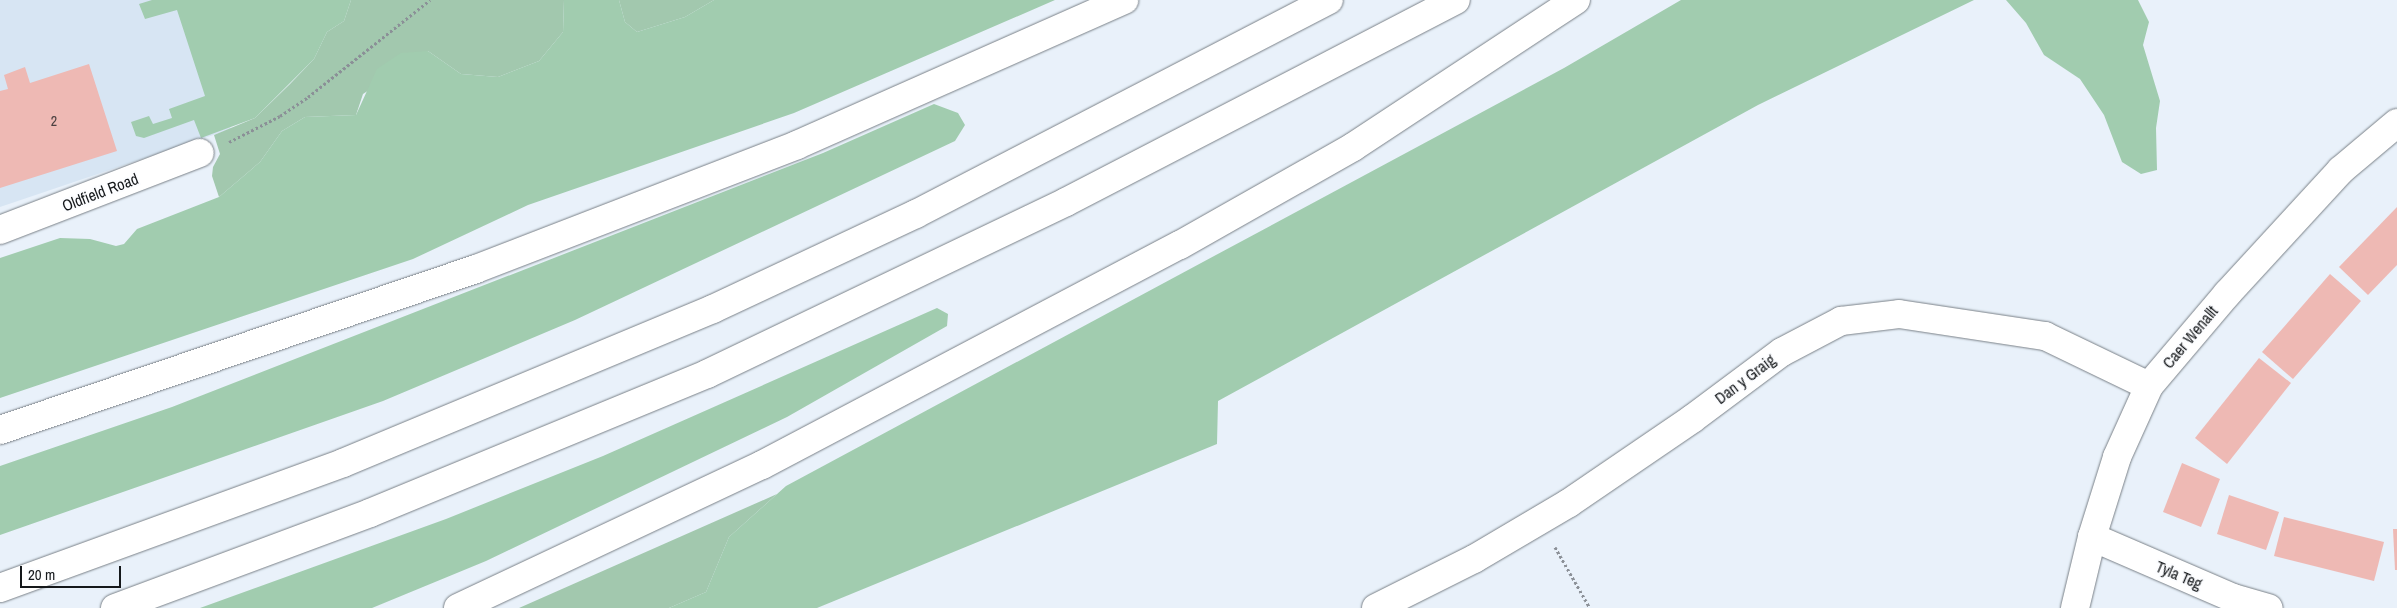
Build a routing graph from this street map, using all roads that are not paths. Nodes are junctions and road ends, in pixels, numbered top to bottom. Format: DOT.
graph roads {
  1 [pos="1124,0"];
  2 [pos="1329,0"];
  3 [pos="1456,0"];
  4 [pos="1576,0"];
  5 [pos="2397,122"];
  6 [pos="200,153"];
  7 [pos="0,230"];
  8 [pos="2149,386"];
  9 [pos="0,430"];
  10 [pos="2092,537"];
  11 [pos="0,588"];
  12 [pos="115,608"];
  13 [pos="458,608"];
  14 [pos="1376,608"];
  15 [pos="2075,608"];
  16 [pos="2269,608"];
  1 -- 9 [label="main road"];
  2 -- 11 [label="main road"];
  3 -- 12 [label="main road"];
  4 -- 13 [label="main road"];
  5 -- 8 [label="main road, Caer Wenallt"];
  6 -- 7 [label="main road, Oldfield Road"];
  8 -- 10 [label="main road, Caer Wenallt"];
  8 -- 14 [label="main road, Dan y Graig"];
  10 -- 15 [label="main road, Caer Wenallt"];
  10 -- 16 [label="main road, Tyla Teg"];
}
